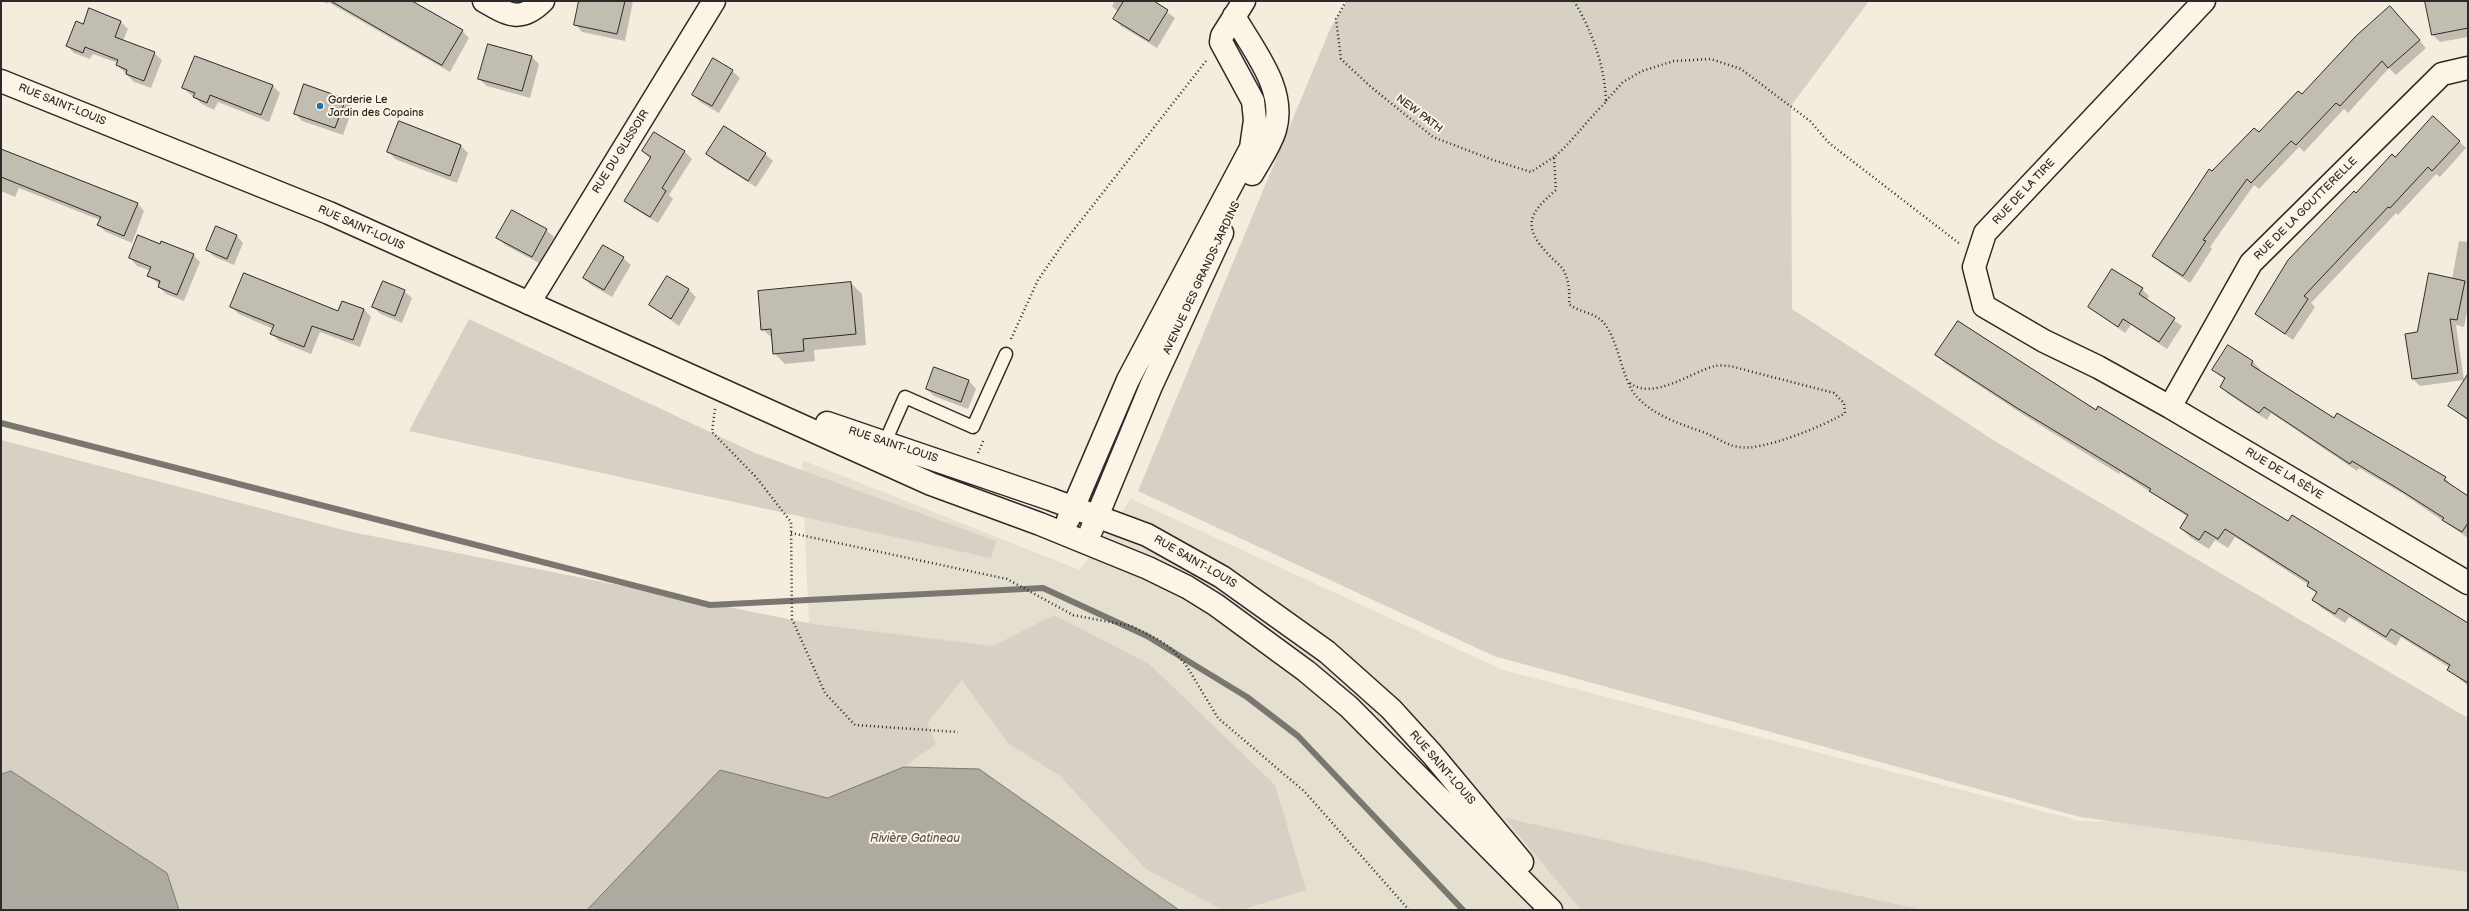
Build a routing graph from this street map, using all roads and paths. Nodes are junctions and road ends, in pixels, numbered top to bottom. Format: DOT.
graph roads {
  1 [pos="484,1"];
  2 [pos="543,1"];
  3 [pos="714,1"];
  4 [pos="1346,1"];
  5 [pos="1574,1"];
  6 [pos="2204,1"];
  7 [pos="1239,9"];
  8 [pos="1206,61"];
  9 [pos="2468,68"];
  10 [pos="1,81"];
  11 [pos="1606,102"];
  12 [pos="1554,157"];
  13 [pos="1977,258"];
  14 [pos="529,303"];
  15 [pos="1006,354"];
  16 [pos="2098,367"];
  17 [pos="1630,383"];
  18 [pos="717,386"];
  19 [pos="2170,407"];
  20 [pos="986,434"];
  21 [pos="885,442"];
  22 [pos="977,456"];
  23 [pos="1074,508"];
  24 [pos="1096,517"];
  25 [pos="791,533"];
  26 [pos="1062,534"];
  27 [pos="1086,543"];
  28 [pos="2468,583"];
  29 [pos="958,732"];
  30 [pos="1410,910"];
  31 [pos="1551,910"];
  32 [pos="1562,910"];
  1 -- 2 [label="street"];
  3 -- 14 [label="street, RUE DU GLISSOIR"];
  4 -- 12 [label="path, NEW PATH"];
  5 -- 11 [label="path"];
  6 -- 13 [label="street, RUE DE LA TIRE"];
  7 -- 23 [label="street, AVENUE DES GRANDS-JARDINS"];
  7 -- 24 [label="street, AVENUE DES GRANDS-JARDINS"];
  8 -- 15 [label="path"];
  9 -- 19 [label="street, RUE DE LA GOUTTERELLE"];
  10 -- 14 [label="street, RUE SAINT-LOUIS"];
  11 -- 12 [label="path"];
  11 -- 13 [label="path"];
  12 -- 17 [label="path"];
  13 -- 16 [label="street, RUE DE LA TIRE"];
  14 -- 18 [label="street, RUE SAINT-LOUIS"];
  15 -- 21 [label="lane"];
  16 -- 19 [label="street, RUE DE LA SÈVE"];
  17 -- 17 [label="path"];
  18 -- 21 [label="street, RUE SAINT-LOUIS"];
  18 -- 25 [label="path"];
  18 -- 26 [label="street, RUE SAINT-LOUIS"];
  19 -- 28 [label="street, RUE DE LA SÈVE"];
  20 -- 22 [label="path"];
  21 -- 23 [label="street, RUE SAINT-LOUIS"];
  23 -- 24 [label="street, RUE SAINT-LOUIS"];
  23 -- 26 [label="street, AVENUE DES GRANDS-JARDINS"];
  24 -- 27 [label="street, AVENUE DES GRANDS-JARDINS"];
  24 -- 32 [label="street, RUE SAINT-LOUIS"];
  25 -- 29 [label="path"];
  25 -- 30 [label="path"];
  26 -- 27 [label="street, RUE SAINT-LOUIS"];
  27 -- 31 [label="street, RUE SAINT-LOUIS"];
}
